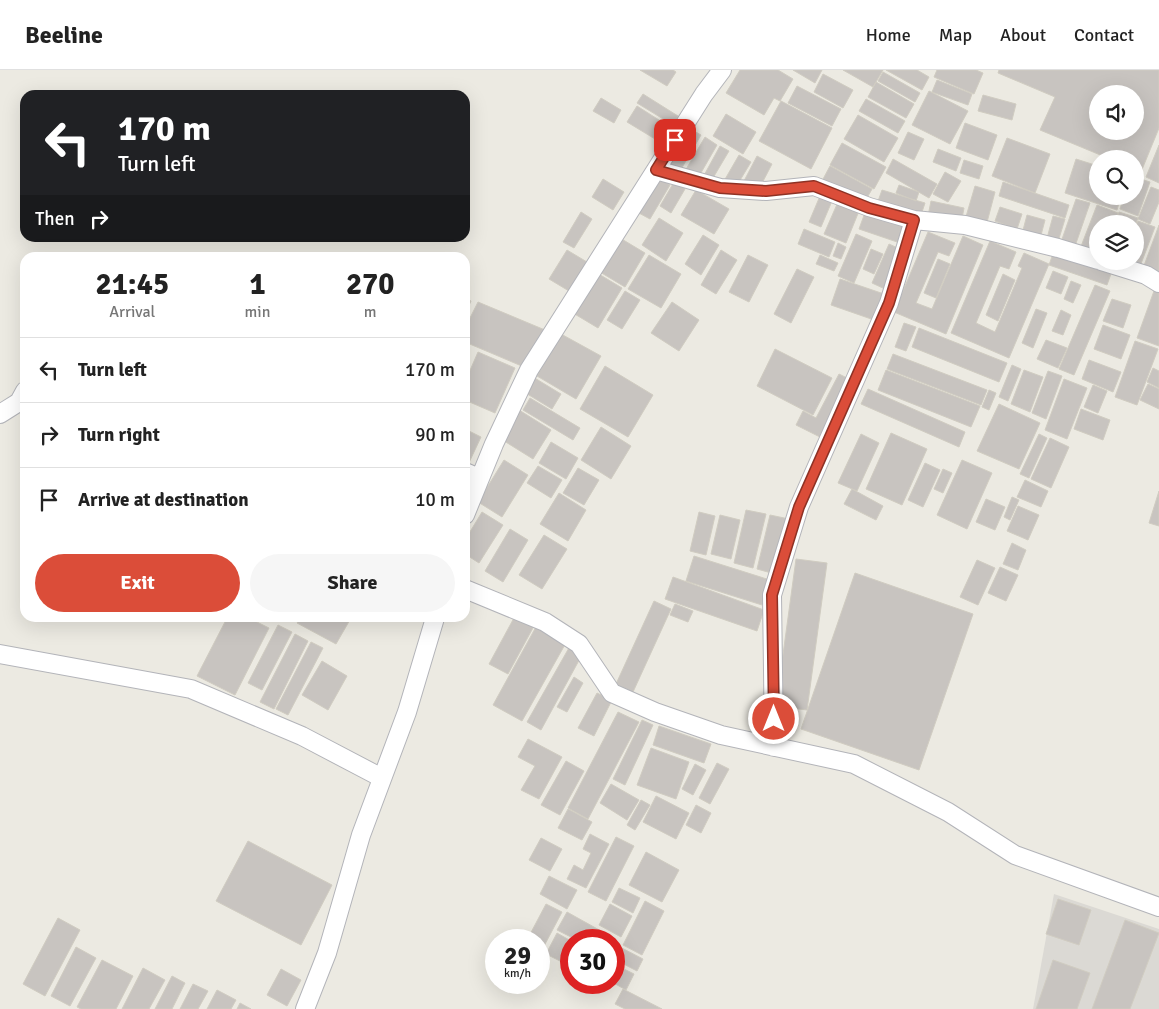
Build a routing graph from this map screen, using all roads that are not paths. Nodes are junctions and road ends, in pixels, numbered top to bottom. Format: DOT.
graph roads {
  1 [pos="722,70"];
  2 [pos="656,170"];
  3 [pos="914,220"];
  4 [pos="1089,258"];
  5 [pos="1127,270"];
  6 [pos="1159,283"];
  7 [pos="20,400"];
  8 [pos="0,414"];
  9 [pos="472,475"];
  10 [pos="470,591"];
  11 [pos="434,622"];
  12 [pos="0,654"];
  13 [pos="774,746"];
  14 [pos="382,778"];
  15 [pos="1159,907"];
  16 [pos="306,1009"];
  1 -- 2 [label="street"];
  2 -- 3 [label="street"];
  2 -- 9 [label="street"];
  3 -- 4 [label="street"];
  3 -- 13 [label="street"];
  5 -- 6 [label="street"];
  7 -- 8 [label="street"];
  10 -- 13 [label="street"];
  11 -- 14 [label="street"];
  12 -- 14 [label="street"];
  13 -- 15 [label="street"];
  14 -- 16 [label="street"];
}
